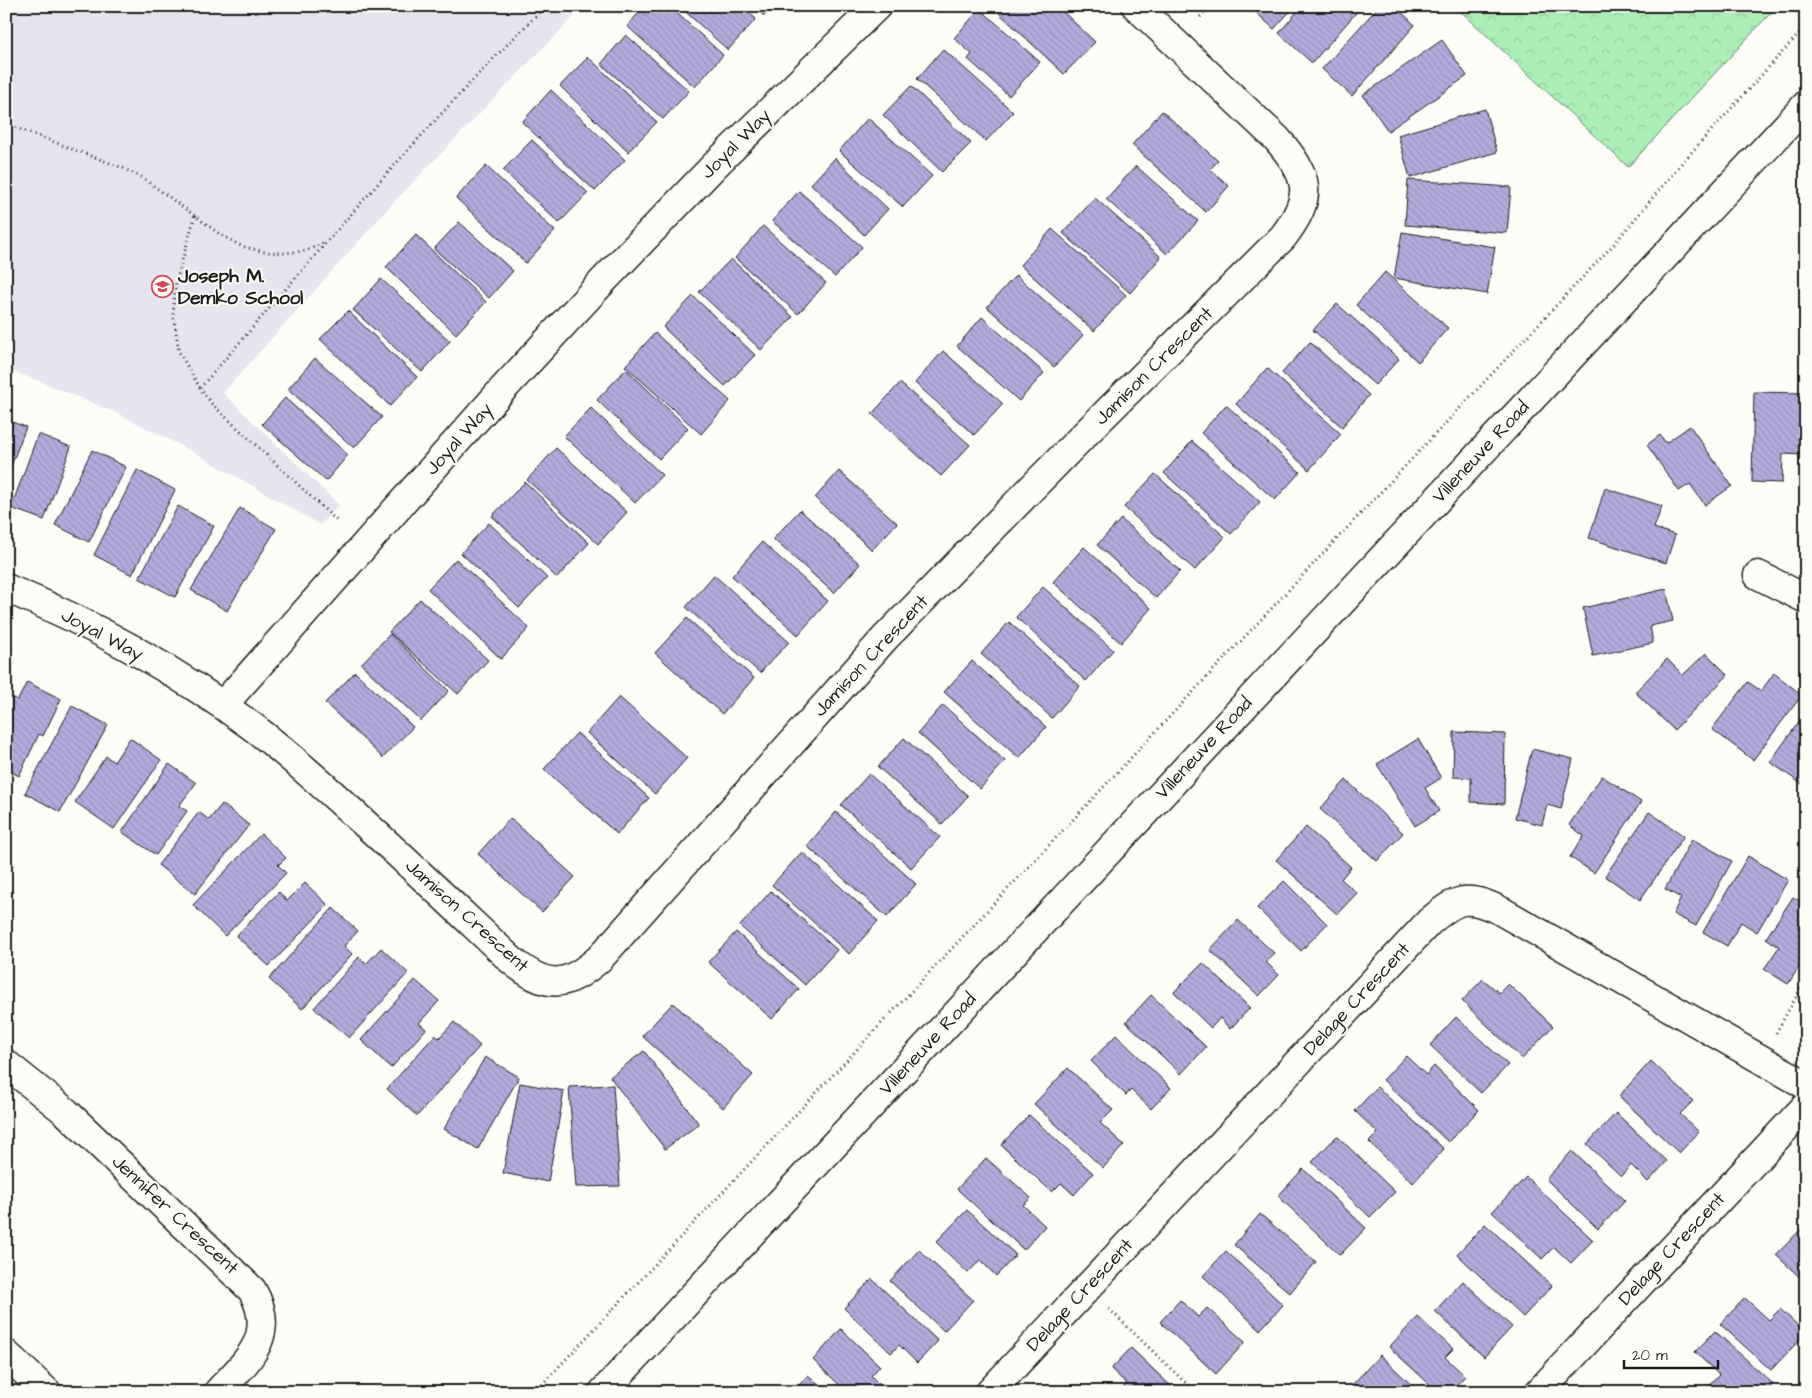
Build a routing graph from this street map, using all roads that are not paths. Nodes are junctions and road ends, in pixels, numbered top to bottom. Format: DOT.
graph roads {
  1 [pos="877,6"];
  2 [pos="1136,6"];
  3 [pos="1806,105"];
  4 [pos="1758,575"];
  5 [pos="6,588"];
  6 [pos="1806,599"];
  7 [pos="222,705"];
  8 [pos="6,1064"];
  9 [pos="1806,1085"];
  10 [pos="1806,1106"];
  11 [pos="6,1354"];
  12 [pos="47,1392"];
  13 [pos="218,1392"];
  14 [pos="603,1392"];
  15 [pos="990,1392"];
  16 [pos="1539,1392"];
  1 -- 7 [label="street, Joyal Way"];
  2 -- 7 [label="street, Jamison Crescent"];
  3 -- 14 [label="street, Villeneuve Road"];
  4 -- 6 [label="street"];
  5 -- 7 [label="street, Joyal Way"];
  8 -- 13 [label="street, Jennifer Crescent"];
  9 -- 15 [label="street, Delage Crescent"];
  10 -- 16 [label="street, Delage Crescent"];
  11 -- 12 [label="street"];
}
